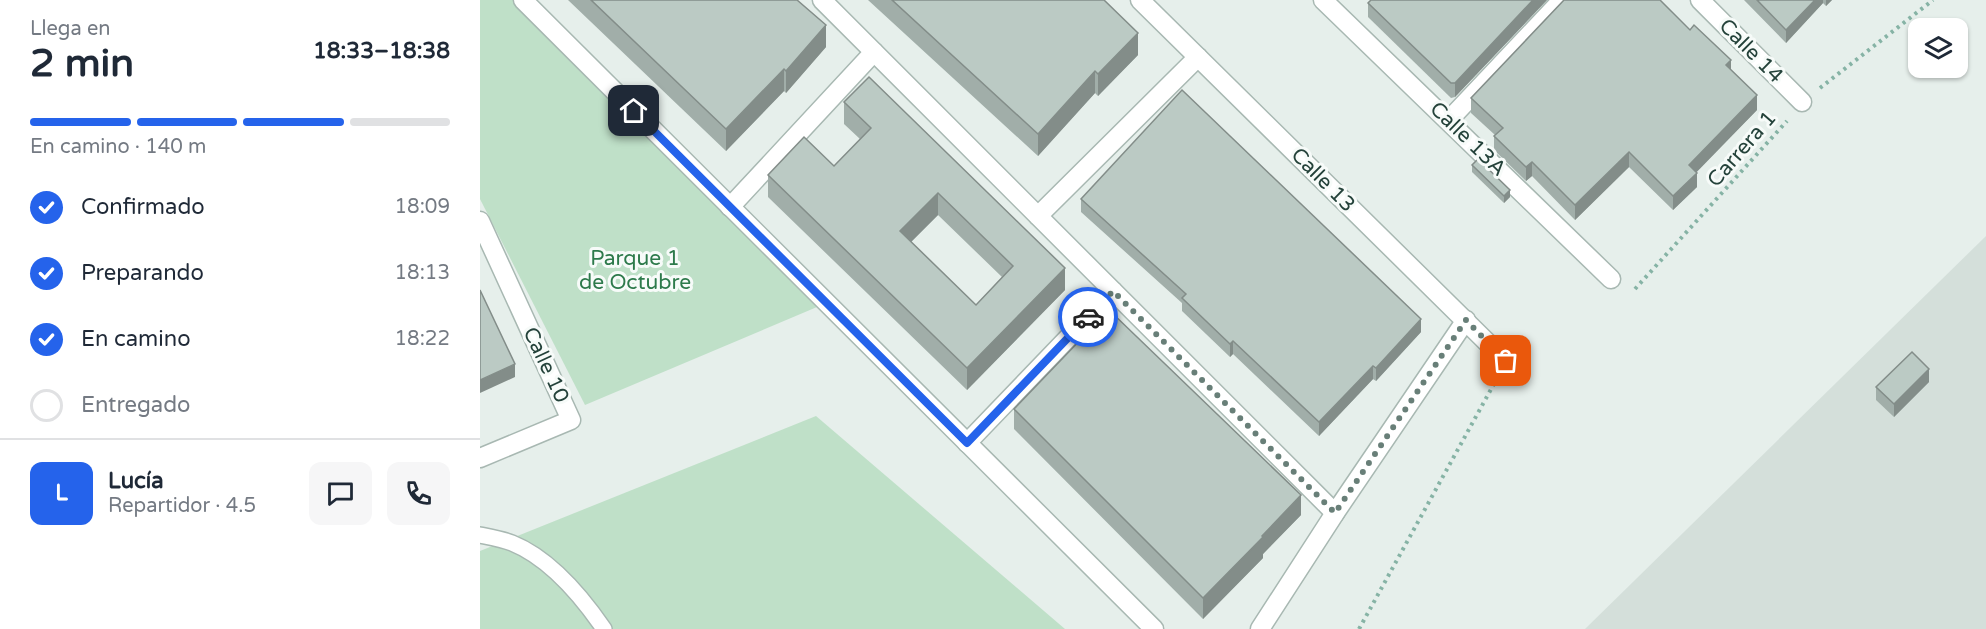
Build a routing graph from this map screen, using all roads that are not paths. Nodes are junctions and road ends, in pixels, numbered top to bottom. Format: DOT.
graph roads {
  1 [pos="523,0"];
  2 [pos="822,0"];
  3 [pos="1140,0"];
  4 [pos="1323,0"];
  5 [pos="1562,0"];
  6 [pos="1700,0"];
  7 [pos="874,52"];
  8 [pos="1198,57"];
  9 [pos="1802,102"];
  10 [pos="1449,120"];
  11 [pos="730,207"];
  12 [pos="1038,216"];
  13 [pos="480,221"];
  14 [pos="1611,279"];
  15 [pos="1113,291"];
  16 [pos="1466,320"];
  17 [pos="1506,361"];
  18 [pos="967,443"];
  19 [pos="480,458"];
  20 [pos="1335,513"];
  21 [pos="480,535"];
  22 [pos="604,629"];
  23 [pos="1154,629"];
  24 [pos="1260,629"];
  1 -- 11 [label="street"];
  2 -- 7 [label="street"];
  3 -- 8 [label="street, Calle 13"];
  4 -- 10 [label="street, Calle 13A"];
  5 -- 10 [label="street"];
  6 -- 9 [label="street, Calle 14"];
  7 -- 11 [label="street"];
  7 -- 12 [label="street"];
  8 -- 12 [label="street"];
  8 -- 16 [label="street, Calle 13"];
  10 -- 14 [label="street, Calle 13A"];
  11 -- 18 [label="street"];
  12 -- 15 [label="street"];
  13 -- 19 [label="street, Calle 10"];
  15 -- 18 [label="street"];
  15 -- 20 [label="street"];
  16 -- 17 [label="street, Calle 13"];
  16 -- 20 [label="street"];
  18 -- 23 [label="street"];
  20 -- 24 [label="street"];
  21 -- 22 [label="lane"];
}
